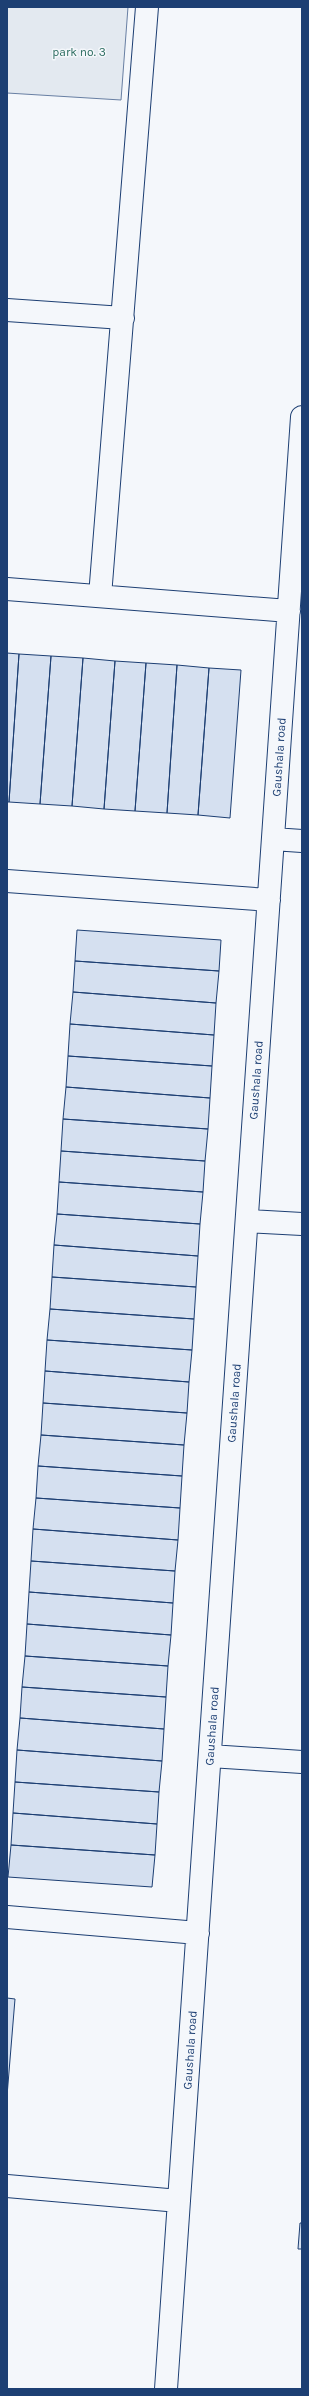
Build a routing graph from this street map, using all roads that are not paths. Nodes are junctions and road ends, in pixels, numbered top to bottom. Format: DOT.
graph roads {
  1 [pos="147,7"];
  2 [pos="7,310"];
  3 [pos="123,318"];
  4 [pos="302,417"];
  5 [pos="7,589"];
  6 [pos="100,596"];
  7 [pos="289,610"];
  8 [pos="273,838"];
  9 [pos="302,840"];
  10 [pos="7,881"];
  11 [pos="269,900"];
  12 [pos="247,1221"];
  13 [pos="302,1224"];
  14 [pos="210,1756"];
  15 [pos="302,1762"];
  16 [pos="7,1917"];
  17 [pos="198,1933"];
  18 [pos="7,2186"];
  19 [pos="179,2201"];
  20 [pos="166,2389"];
  1 -- 3 [label="street"];
  2 -- 3 [label="street"];
  3 -- 6 [label="street"];
  4 -- 7 [label="street, Gaushala road"];
  5 -- 6 [label="street"];
  6 -- 7 [label="street"];
  7 -- 8 [label="street, Gaushala road"];
  8 -- 9 [label="street"];
  8 -- 11 [label="street, Gaushala road"];
  10 -- 11 [label="street"];
  11 -- 12 [label="street, Gaushala road"];
  12 -- 13 [label="street"];
  12 -- 14 [label="street, Gaushala road"];
  14 -- 15 [label="street"];
  14 -- 17 [label="street, Gaushala road"];
  16 -- 17 [label="street"];
  17 -- 19 [label="street, Gaushala road"];
  18 -- 19 [label="street"];
  19 -- 20 [label="street, Gaushala road"];
}
